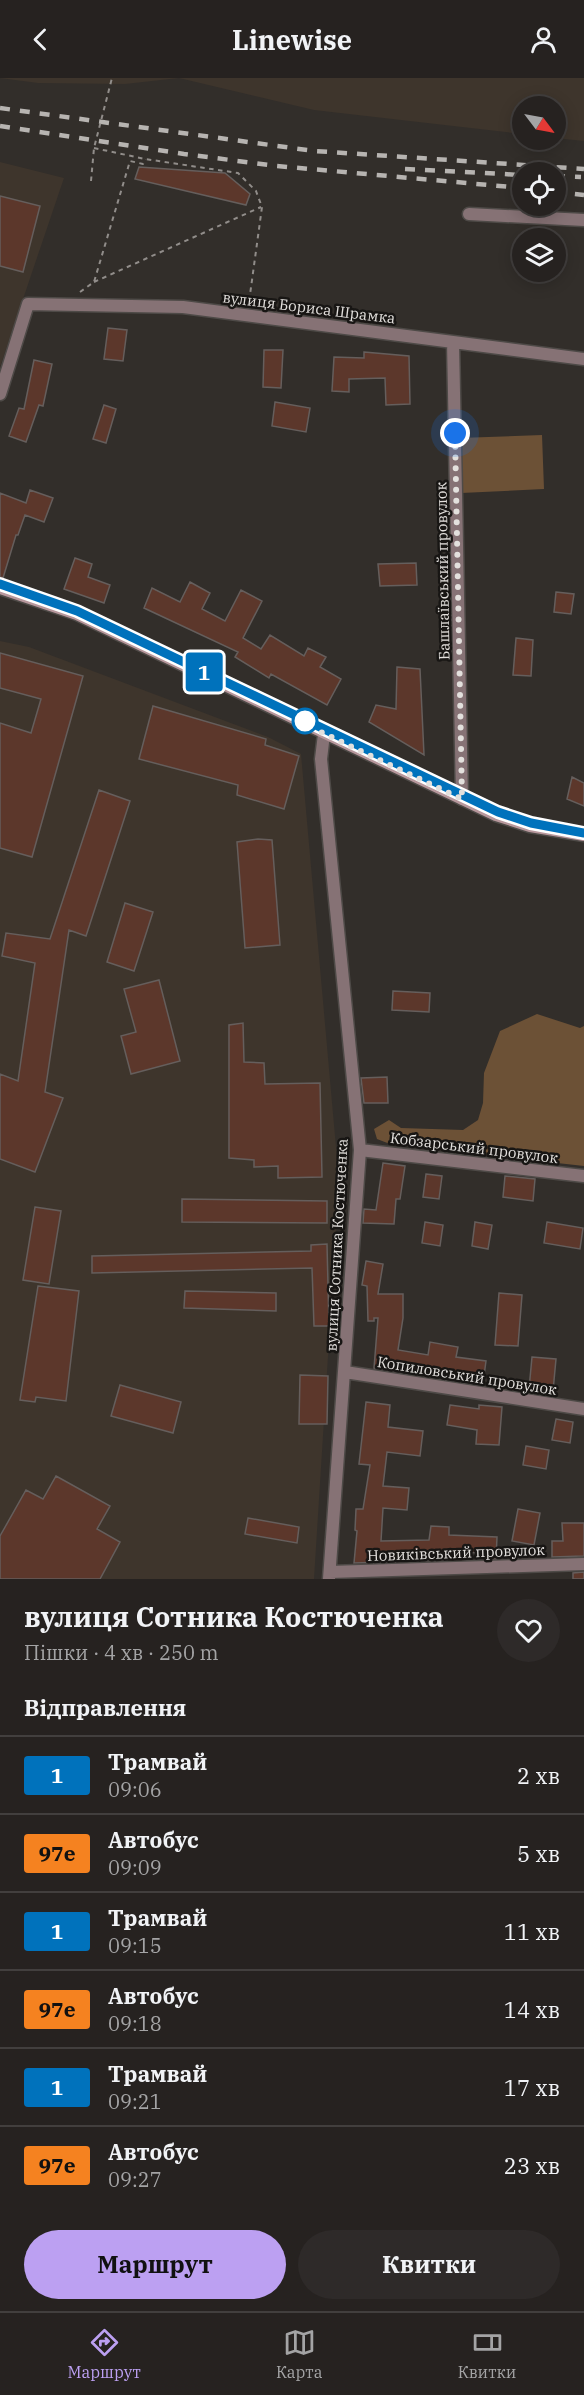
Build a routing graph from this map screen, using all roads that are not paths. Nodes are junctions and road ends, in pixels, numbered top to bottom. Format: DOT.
graph roads {
  1 [pos="469,214"];
  2 [pos="584,220"];
  3 [pos="453,342"];
  4 [pos="584,359"];
  5 [pos="0,393"];
  6 [pos="0,588"];
  7 [pos="324,734"];
  8 [pos="462,799"];
  9 [pos="584,835"];
  10 [pos="360,1150"];
  11 [pos="584,1176"];
  12 [pos="345,1372"];
  13 [pos="584,1409"];
  14 [pos="584,1564"];
  15 [pos="329,1576"];
  1 -- 2 [label="street"];
  3 -- 4 [label="street, вулиця Бориса Шрамка"];
  3 -- 5 [label="street, вулиця Бориса Шрамка"];
  3 -- 8 [label="street, Башлаївський провулок"];
  6 -- 7 [label="street"];
  7 -- 8 [label="street"];
  7 -- 10 [label="street, вулиця Сотника Костюченка"];
  8 -- 9 [label="street"];
  10 -- 11 [label="street, Кобзарський провулок"];
  10 -- 12 [label="street, вулиця Сотника Костюченка"];
  12 -- 13 [label="street, Копиловський провулок"];
  12 -- 15 [label="street, вулиця Сотника Костюченка"];
  14 -- 15 [label="street, Новиківський провулок"];
}
